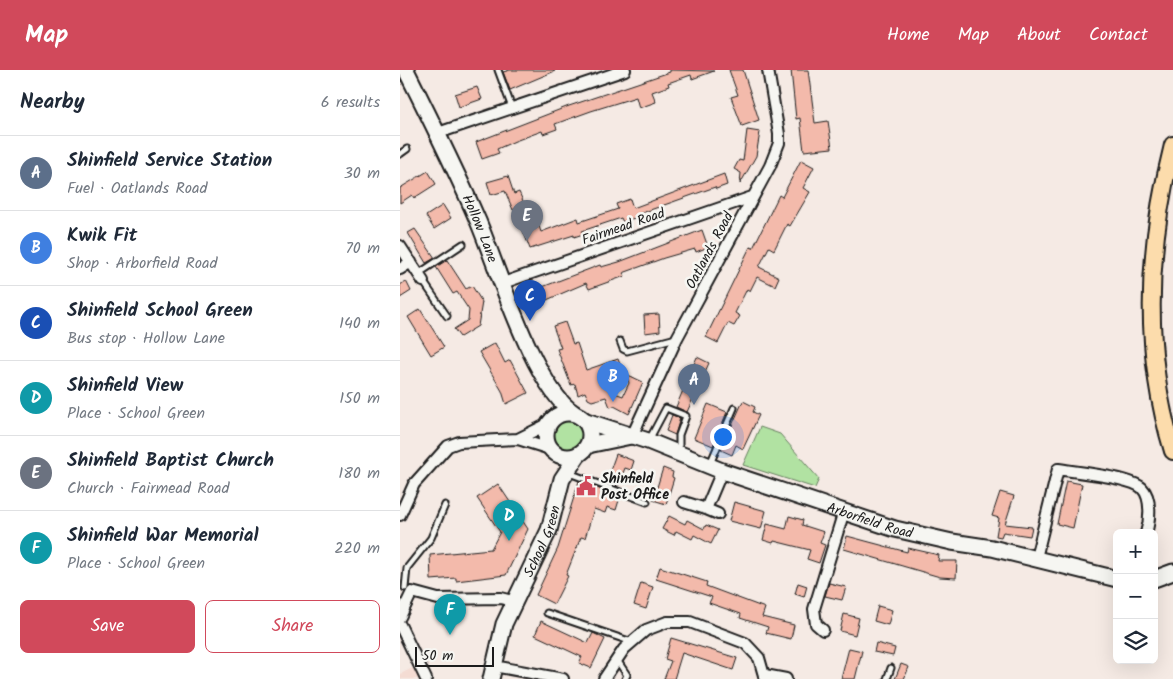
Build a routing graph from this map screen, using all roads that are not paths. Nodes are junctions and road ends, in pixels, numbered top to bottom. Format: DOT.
graph roads {
  1 [pos="406,70"];
  2 [pos="498,70"];
  3 [pos="625,70"];
  4 [pos="768,70"];
  5 [pos="512,109"];
  6 [pos="438,133"];
  7 [pos="1173,146"];
  8 [pos="407,149"];
  9 [pos="400,154"];
  10 [pos="752,196"];
  11 [pos="462,244"];
  12 [pos="400,246"];
  13 [pos="410,262"];
  14 [pos="400,269"];
  15 [pos="421,278"];
  16 [pos="503,283"];
  17 [pos="447,316"];
  18 [pos="677,338"];
  19 [pos="620,341"];
  20 [pos="550,390"];
  21 [pos="734,408"];
  22 [pos="1169,414"];
  23 [pos="580,417"];
  24 [pos="550,422"];
  25 [pos="632,436"];
  26 [pos="518,439"];
  27 [pos="648,441"];
  28 [pos="583,450"];
  29 [pos="553,451"];
  30 [pos="1173,451"];
  31 [pos="678,452"];
  32 [pos="716,467"];
  33 [pos="564,475"];
  34 [pos="646,502"];
  35 [pos="684,502"];
  36 [pos="444,505"];
  37 [pos="706,509"];
  38 [pos="844,511"];
  39 [pos="718,514"];
  40 [pos="400,515"];
  41 [pos="1146,529"];
  42 [pos="1036,558"];
  43 [pos="1173,572"];
  44 [pos="1113,578"];
  45 [pos="1158,578"];
  46 [pos="1158,580"];
  47 [pos="1173,582"];
  48 [pos="406,588"];
  49 [pos="449,600"];
  50 [pos="513,602"];
  51 [pos="547,613"];
  52 [pos="400,617"];
  53 [pos="450,618"];
  54 [pos="400,625"];
  55 [pos="823,630"];
  56 [pos="632,642"];
  57 [pos="617,660"];
  58 [pos="891,668"];
  59 [pos="492,672"];
  60 [pos="765,677"];
  61 [pos="426,679"];
  62 [pos="563,679"];
  63 [pos="604,679"];
  64 [pos="625,679"];
  65 [pos="786,679"];
  66 [pos="887,679"];
  1 -- 6 [label="main road, Hollow Lane"];
  2 -- 5 [label="lane"];
  3 -- 5 [label="street"];
  4 -- 10 [label="street, Oatlands Road"];
  5 -- 6 [label="street"];
  6 -- 16 [label="main road, Hollow Lane"];
  7 -- 22 [label="main road"];
  8 -- 9 [label="lane"];
  10 -- 16 [label="street, Fairmead Road"];
  10 -- 18 [label="street, Oatlands Road"];
  11 -- 15 [label="lane"];
  12 -- 13 [label="street"];
  13 -- 14 [label="street"];
  13 -- 15 [label="street"];
  15 -- 17 [label="lane"];
  16 -- 20 [label="main road, Hollow Lane"];
  18 -- 19 [label="lane"];
  18 -- 25 [label="street, Oatlands Road"];
  20 -- 23 [label="main road, Hollow Lane"];
  20 -- 24 [label="main road, Hollow Lane"];
  21 -- 32 [label="lane"];
  22 -- 30 [label="main road"];
  23 -- 24 [label="main road"];
  23 -- 25 [label="main road, Arborfield Road"];
  23 -- 28 [label="main road"];
  24 -- 26 [label="street"];
  24 -- 29 [label="main road"];
  25 -- 27 [label="main road, Arborfield Road"];
  25 -- 28 [label="main road, Arborfield Road"];
  26 -- 29 [label="street"];
  26 -- 40 [label="street"];
  27 -- 31 [label="main road, Arborfield Road"];
  27 -- 31 [label="lane"];
  28 -- 29 [label="main road"];
  28 -- 33 [label="main road, School Green"];
  29 -- 33 [label="main road, School Green"];
  31 -- 32 [label="main road, Arborfield Road"];
  32 -- 37 [label="street"];
  32 -- 38 [label="main road, Arborfield Road"];
  33 -- 34 [label="lane"];
  33 -- 50 [label="main road, School Green"];
  35 -- 37 [label="street"];
  36 -- 48 [label="lane"];
  37 -- 39 [label="street"];
  38 -- 42 [label="main road, Arborfield Road"];
  38 -- 55 [label="street"];
  41 -- 42 [label="street"];
  42 -- 44 [label="main road, Arborfield Road"];
  43 -- 45 [label="main road"];
  46 -- 47 [label="main road"];
  48 -- 49 [label="street"];
  48 -- 52 [label="street"];
  49 -- 50 [label="street"];
  49 -- 53 [label="lane"];
  50 -- 59 [label="main road, School Green"];
  51 -- 56 [label="lane"];
  54 -- 61 [label="street"];
  56 -- 57 [label="street"];
  56 -- 60 [label="street"];
  57 -- 63 [label="street"];
  57 -- 64 [label="lane"];
  58 -- 66 [label="lane"];
  59 -- 62 [label="street"];
  60 -- 65 [label="street"];
}
